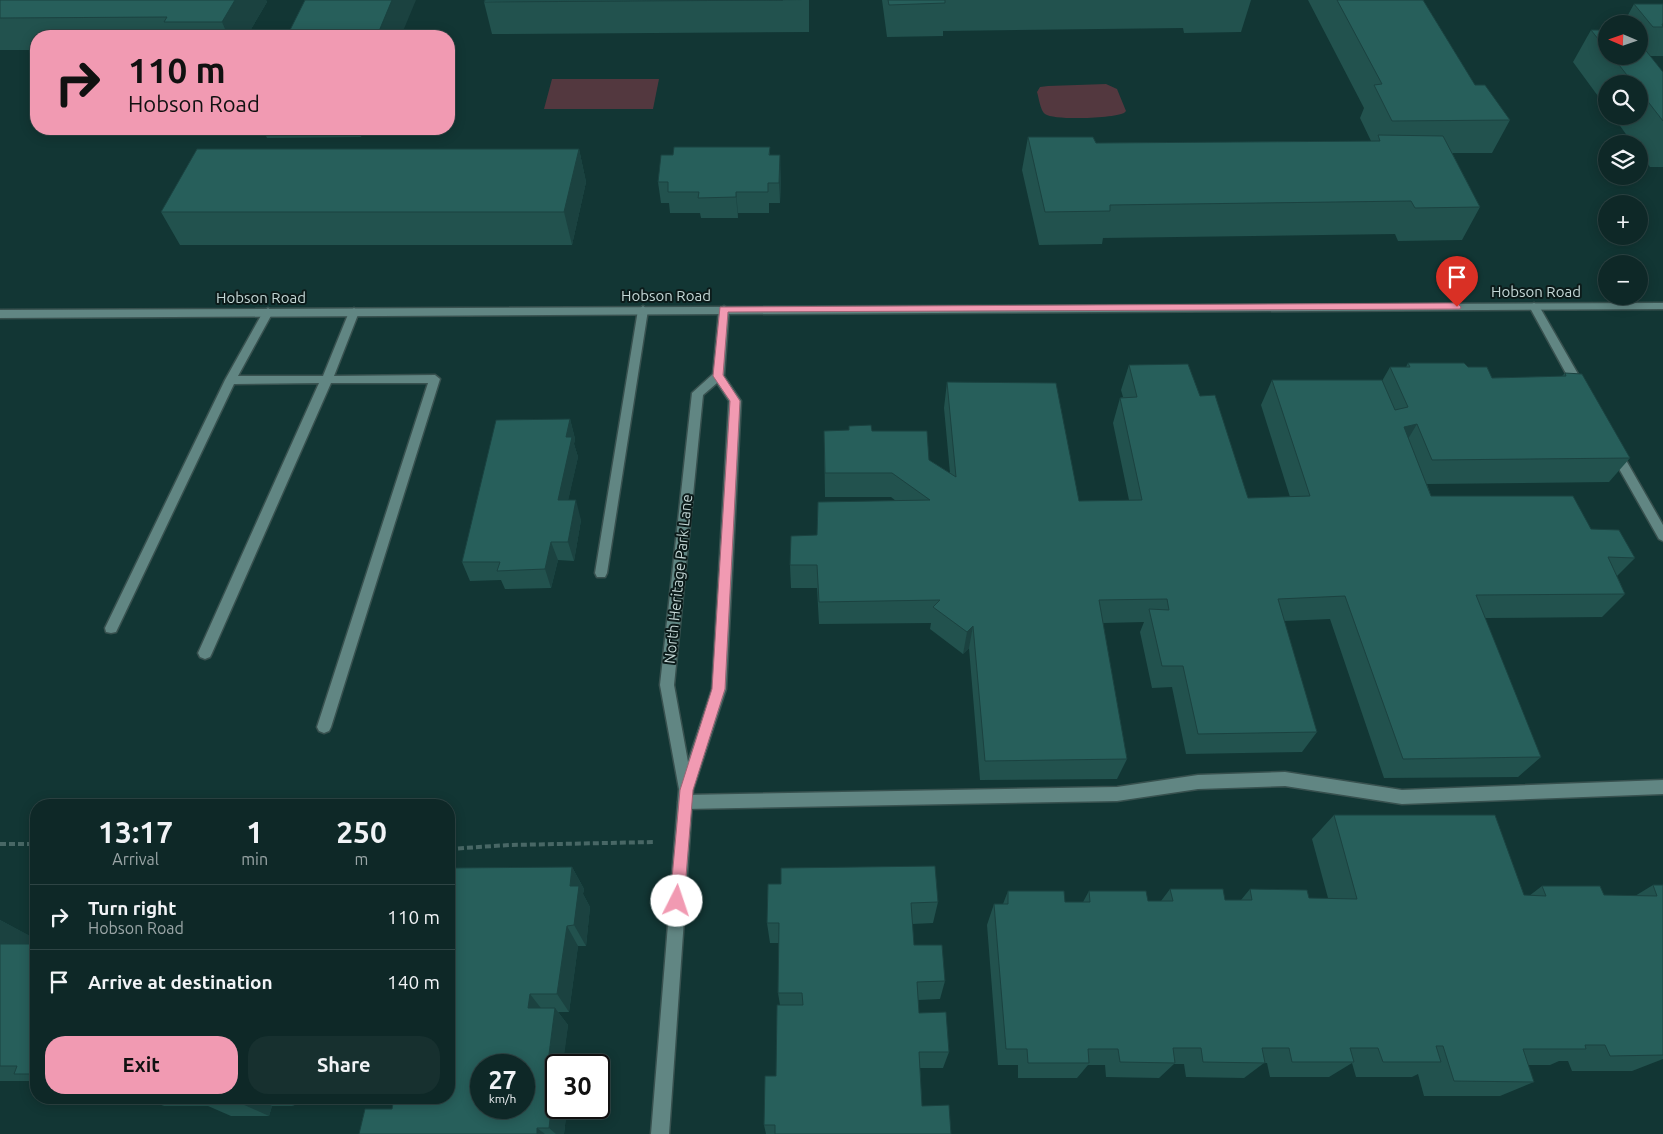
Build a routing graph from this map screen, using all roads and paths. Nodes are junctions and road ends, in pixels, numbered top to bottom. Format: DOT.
graph roads {
  1 [pos="1534,306"];
  2 [pos="1663,306"];
  3 [pos="724,309"];
  4 [pos="643,310"];
  5 [pos="268,312"];
  6 [pos="354,312"];
  7 [pos="0,314"];
  8 [pos="718,376"];
  9 [pos="230,380"];
  10 [pos="325,380"];
  11 [pos="1587,400"];
  12 [pos="1610,441"];
  13 [pos="1663,536"];
  14 [pos="601,573"];
  15 [pos="111,628"];
  16 [pos="205,653"];
  17 [pos="324,727"];
  18 [pos="1663,787"];
  19 [pos="686,796"];
  20 [pos="682,842"];
  21 [pos="0,844"];
  22 [pos="30,844"];
  23 [pos="455,849"];
  24 [pos="660,1134"];
  1 -- 2 [label="street, Hobson Road"];
  1 -- 3 [label="street, Hobson Road"];
  1 -- 11 [label="street"];
  3 -- 4 [label="street, Hobson Road"];
  3 -- 8 [label="street"];
  4 -- 6 [label="street, Hobson Road"];
  4 -- 14 [label="street"];
  5 -- 6 [label="street, Hobson Road"];
  5 -- 7 [label="street, Hobson Road"];
  5 -- 9 [label="street"];
  6 -- 10 [label="street"];
  8 -- 19 [label="street, North Heritage Park Lane"];
  8 -- 19 [label="street, North Heritage Park Lane"];
  9 -- 10 [label="street"];
  9 -- 15 [label="street"];
  10 -- 16 [label="street"];
  10 -- 17 [label="street"];
  12 -- 13 [label="street"];
  18 -- 19 [label="street"];
  19 -- 20 [label="street, North Heritage Park Lane"];
  20 -- 23 [label="path"];
  20 -- 24 [label="street, North Heritage Park Lane"];
  21 -- 22 [label="path"];
}
